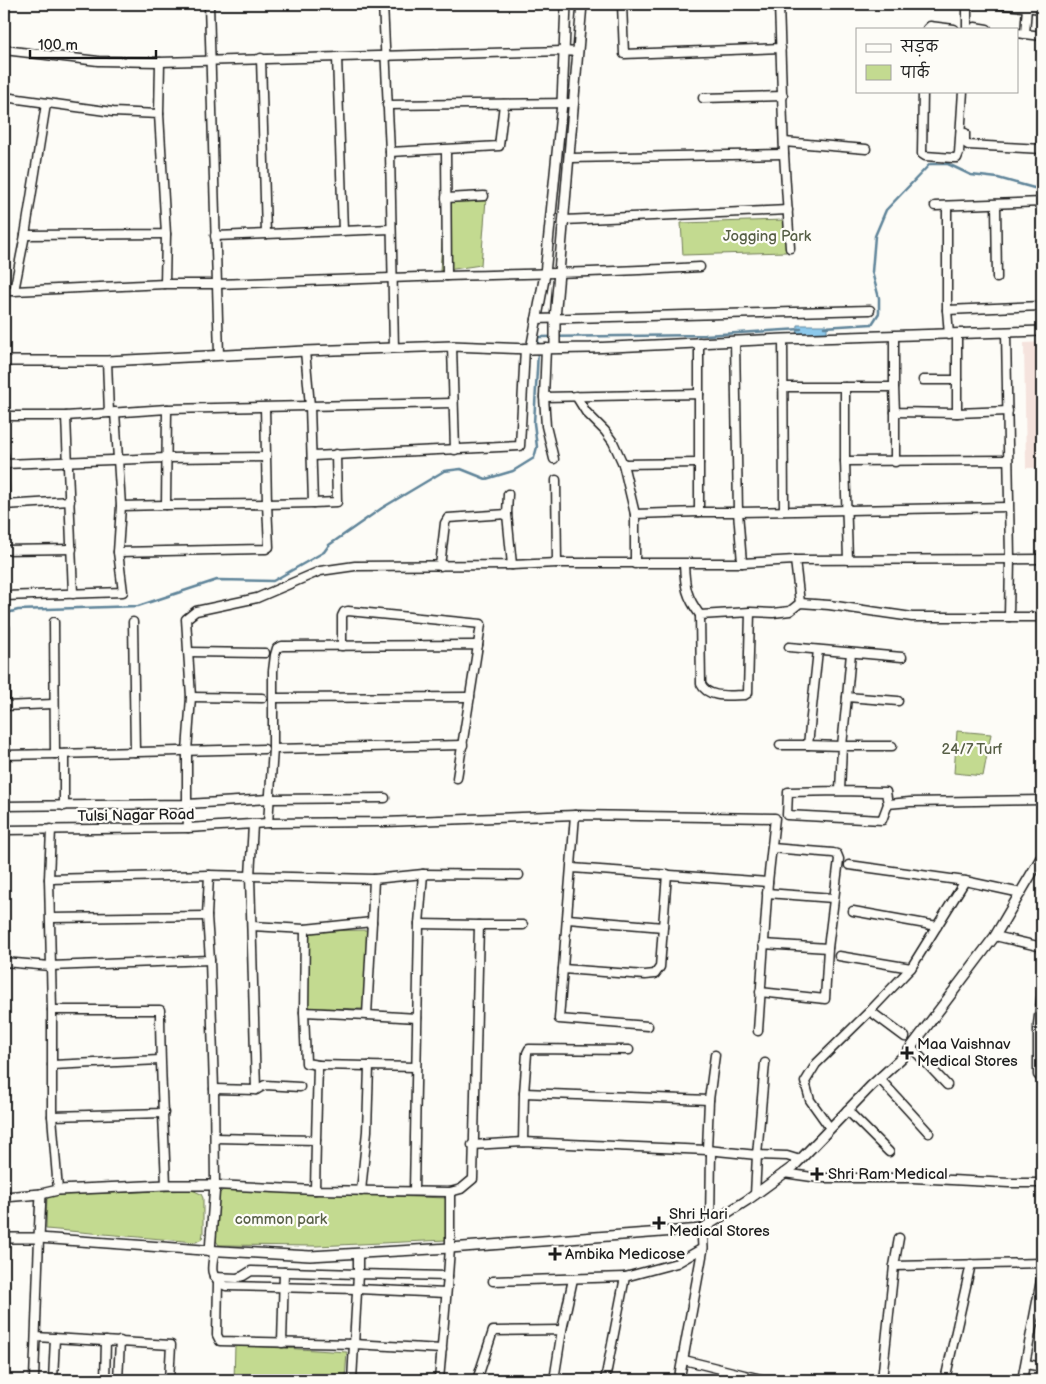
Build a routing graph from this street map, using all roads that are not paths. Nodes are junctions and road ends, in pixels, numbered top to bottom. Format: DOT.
graph roads {
  1 [pos="209,4"];
  2 [pos="384,4"];
  3 [pos="566,4"];
  4 [pos="582,4"];
  5 [pos="622,4"];
  6 [pos="779,4"];
  7 [pos="968,4"];
  8 [pos="994,4"];
  9 [pos="1027,7"];
  10 [pos="1042,9"];
  11 [pos="927,28"];
  12 [pos="946,28"];
  13 [pos="966,28"];
  14 [pos="1021,34"];
  15 [pos="1042,36"];
  16 [pos="781,48"];
  17 [pos="4,50"];
  18 [pos="563,51"];
  19 [pos="578,52"];
  20 [pos="387,56"];
  21 [pos="337,57"];
  22 [pos="261,58"];
  23 [pos="210,60"];
  24 [pos="160,62"];
  25 [pos="923,92"];
  26 [pos="963,92"];
  27 [pos="968,92"];
  28 [pos="783,96"];
  29 [pos="4,97"];
  30 [pos="702,98"];
  31 [pos="574,103"];
  32 [pos="46,104"];
  33 [pos="504,104"];
  34 [pos="562,104"];
  35 [pos="387,105"];
  36 [pos="159,114"];
  37 [pos="784,142"];
  38 [pos="866,149"];
  39 [pos="1042,149"];
  40 [pos="446,150"];
  41 [pos="390,152"];
  42 [pos="784,154"];
  43 [pos="570,158"];
  44 [pos="484,196"];
  45 [pos="446,198"];
  46 [pos="1042,203"];
  47 [pos="996,204"];
  48 [pos="935,206"];
  49 [pos="947,206"];
  50 [pos="788,210"];
  51 [pos="564,220"];
  52 [pos="391,229"];
  53 [pos="343,231"];
  54 [pos="166,234"];
  55 [pos="266,234"];
  56 [pos="26,235"];
  57 [pos="216,236"];
  58 [pos="790,248"];
  59 [pos="700,267"];
  60 [pos="560,272"];
  61 [pos="545,274"];
  62 [pos="447,276"];
  63 [pos="392,278"];
  64 [pos="998,278"];
  65 [pos="165,284"];
  66 [pos="217,284"];
  67 [pos="4,291"];
  68 [pos="14,291"];
  69 [pos="1042,306"];
  70 [pos="870,310"];
  71 [pos="947,310"];
  72 [pos="536,319"];
  73 [pos="555,324"];
  74 [pos="1042,331"];
  75 [pos="1006,332"];
  76 [pos="953,334"];
  77 [pos="894,336"];
  78 [pos="782,339"];
  79 [pos="735,341"];
  80 [pos="699,342"];
  81 [pos="452,346"];
  82 [pos="541,347"];
  83 [pos="394,348"];
  84 [pos="304,350"];
  85 [pos="219,355"];
  86 [pos="4,361"];
  87 [pos="107,361"];
  88 [pos="922,380"];
  89 [pos="957,380"];
  90 [pos="783,387"];
  91 [pos="845,387"];
  92 [pos="894,387"];
  93 [pos="700,394"];
  94 [pos="576,396"];
  95 [pos="544,397"];
  96 [pos="452,403"];
  97 [pos="310,406"];
  98 [pos="265,407"];
  99 [pos="167,409"];
  100 [pos="1008,411"];
  101 [pos="112,412"];
  102 [pos="895,412"];
  103 [pos="957,413"];
  104 [pos="4,416"];
  105 [pos="66,416"];
  106 [pos="455,450"];
  107 [pos="336,454"];
  108 [pos="4,455"];
  109 [pos="313,456"];
  110 [pos="266,457"];
  111 [pos="166,458"];
  112 [pos="554,459"];
  113 [pos="118,460"];
  114 [pos="1008,460"];
  115 [pos="68,461"];
  116 [pos="845,461"];
  117 [pos="699,462"];
  118 [pos="895,462"];
  119 [pos="4,464"];
  120 [pos="623,464"];
  121 [pos="556,480"];
  122 [pos="508,494"];
  123 [pos="70,502"];
  124 [pos="312,503"];
  125 [pos="267,504"];
  126 [pos="4,505"];
  127 [pos="166,505"];
  128 [pos="121,506"];
  129 [pos="1008,506"];
  130 [pos="846,509"];
  131 [pos="784,511"];
  132 [pos="699,512"];
  133 [pos="738,512"];
  134 [pos="507,514"];
  135 [pos="635,514"];
  136 [pos="72,548"];
  137 [pos="4,550"];
  138 [pos="118,552"];
  139 [pos="1010,558"];
  140 [pos="1042,559"];
  141 [pos="795,560"];
  142 [pos="848,560"];
  143 [pos="557,563"];
  144 [pos="742,563"];
  145 [pos="635,564"];
  146 [pos="684,564"];
  147 [pos="512,565"];
  148 [pos="440,566"];
  149 [pos="73,594"];
  150 [pos="4,596"];
  151 [pos="800,603"];
  152 [pos="750,612"];
  153 [pos="700,615"];
  154 [pos="1009,616"];
  155 [pos="1042,617"];
  156 [pos="54,622"];
  157 [pos="133,622"];
  158 [pos="5,627"];
  159 [pos="478,645"];
  160 [pos="342,646"];
  161 [pos="789,647"];
  162 [pos="818,650"];
  163 [pos="188,652"];
  164 [pos="265,653"];
  165 [pos="851,653"];
  166 [pos="902,657"];
  167 [pos="470,697"];
  168 [pos="847,697"];
  169 [pos="191,698"];
  170 [pos="262,698"];
  171 [pos="274,698"];
  172 [pos="898,701"];
  173 [pos="53,704"];
  174 [pos="4,706"];
  175 [pos="463,745"];
  176 [pos="780,745"];
  177 [pos="808,745"];
  178 [pos="842,746"];
  179 [pos="892,746"];
  180 [pos="264,749"];
  181 [pos="273,749"];
  182 [pos="187,751"];
  183 [pos="135,752"];
  184 [pos="4,754"];
  185 [pos="55,754"];
  186 [pos="64,754"];
  187 [pos="457,778"];
  188 [pos="840,791"];
  189 [pos="385,798"];
  190 [pos="269,799"];
  191 [pos="1042,800"];
  192 [pos="187,804"];
  193 [pos="888,804"];
  194 [pos="4,806"];
  195 [pos="64,806"];
  196 [pos="575,815"];
  197 [pos="268,823"];
  198 [pos="253,825"];
  199 [pos="188,828"];
  200 [pos="51,829"];
  201 [pos="4,830"];
  202 [pos="772,848"];
  203 [pos="1042,856"];
  204 [pos="849,865"];
  205 [pos="572,868"];
  206 [pos="423,874"];
  207 [pos="667,874"];
  208 [pos="209,875"];
  209 [pos="519,875"];
  210 [pos="250,876"];
  211 [pos="49,879"];
  212 [pos="374,880"];
  213 [pos="965,881"];
  214 [pos="768,882"];
  215 [pos="1021,893"];
  216 [pos="767,894"];
  217 [pos="833,898"];
  218 [pos="853,911"];
  219 [pos="206,916"];
  220 [pos="51,918"];
  221 [pos="568,919"];
  222 [pos="372,922"];
  223 [pos="419,924"];
  224 [pos="479,925"];
  225 [pos="523,925"];
  226 [pos="252,926"];
  227 [pos="937,926"];
  228 [pos="663,927"];
  229 [pos="304,929"];
  230 [pos="995,936"];
  231 [pos="763,944"];
  232 [pos="1042,947"];
  233 [pos="828,948"];
  234 [pos="839,956"];
  235 [pos="210,960"];
  236 [pos="4,962"];
  237 [pos="50,966"];
  238 [pos="911,968"];
  239 [pos="563,969"];
  240 [pos="760,992"];
  241 [pos="1042,992"];
  242 [pos="52,1010"];
  243 [pos="870,1011"];
  244 [pos="304,1012"];
  245 [pos="367,1015"];
  246 [pos="417,1018"];
  247 [pos="648,1026"];
  248 [pos="758,1031"];
  249 [pos="905,1037"];
  250 [pos="911,1047"];
  251 [pos="629,1050"];
  252 [pos="715,1055"];
  253 [pos="160,1060"];
  254 [pos="765,1063"];
  255 [pos="52,1065"];
  256 [pos="318,1065"];
  257 [pos="369,1066"];
  258 [pos="416,1067"];
  259 [pos="879,1078"];
  260 [pos="1042,1079"];
  261 [pos="947,1085"];
  262 [pos="300,1087"];
  263 [pos="214,1089"];
  264 [pos="256,1090"];
  265 [pos="524,1093"];
  266 [pos="709,1100"];
  267 [pos="847,1110"];
  268 [pos="164,1113"];
  269 [pos="52,1116"];
  270 [pos="830,1128"];
  271 [pos="929,1133"];
  272 [pos="215,1138"];
  273 [pos="316,1140"];
  274 [pos="523,1142"];
  275 [pos="472,1145"];
  276 [pos="709,1150"];
  277 [pos="889,1152"];
  278 [pos="757,1155"];
  279 [pos="800,1160"];
  280 [pos="784,1173"];
  281 [pos="1042,1183"];
  282 [pos="166,1185"];
  283 [pos="215,1185"];
  284 [pos="58,1190"];
  285 [pos="314,1190"];
  286 [pos="361,1191"];
  287 [pos="414,1191"];
  288 [pos="450,1192"];
  289 [pos="41,1194"];
  290 [pos="755,1195"];
  291 [pos="4,1198"];
  292 [pos="706,1227"];
  293 [pos="4,1238"];
  294 [pos="39,1238"];
  295 [pos="899,1238"];
  296 [pos="450,1248"];
  297 [pos="703,1248"];
  298 [pos="212,1251"];
  299 [pos="358,1254"];
  300 [pos="1042,1263"];
  301 [pos="971,1264"];
  302 [pos="894,1266"];
  303 [pos="284,1272"];
  304 [pos="358,1274"];
  305 [pos="1042,1275"];
  306 [pos="448,1276"];
  307 [pos="625,1277"];
  308 [pos="216,1279"];
  309 [pos="573,1279"];
  310 [pos="493,1281"];
  311 [pos="284,1287"];
  312 [pos="358,1289"];
  313 [pos="446,1292"];
  314 [pos="562,1330"];
  315 [pos="36,1337"];
  316 [pos="55,1338"];
  317 [pos="106,1341"];
  318 [pos="120,1341"];
  319 [pos="282,1343"];
  320 [pos="354,1344"];
  321 [pos="442,1349"];
  322 [pos="684,1360"];
  323 [pos="1026,1364"];
  324 [pos="1042,1367"];
  325 [pos="34,1380"];
  326 [pos="53,1380"];
  327 [pos="105,1380"];
  328 [pos="118,1380"];
  329 [pos="169,1380"];
  330 [pos="352,1380"];
  331 [pos="439,1380"];
  332 [pos="477,1380"];
  333 [pos="554,1380"];
  334 [pos="605,1380"];
  335 [pos="679,1380"];
  336 [pos="765,1380"];
  337 [pos="882,1380"];
  338 [pos="945,1380"];
  339 [pos="1022,1380"];
  1 -- 23 [label="street"];
  2 -- 20 [label="street"];
  3 -- 18 [label="street"];
  4 -- 19 [label="street"];
  5 -- 16 [label="street"];
  6 -- 16 [label="street"];
  7 -- 13 [label="street"];
  8 -- 9 [label="street"];
  9 -- 10 [label="street"];
  9 -- 14 [label="street"];
  11 -- 12 [label="street"];
  14 -- 15 [label="street"];
  16 -- 28 [label="street"];
  17 -- 24 [label="street"];
  18 -- 19 [label="street"];
  18 -- 20 [label="street"];
  18 -- 34 [label="street"];
  19 -- 31 [label="street"];
  20 -- 21 [label="street"];
  20 -- 35 [label="street"];
  21 -- 22 [label="street"];
  21 -- 53 [label="street"];
  22 -- 23 [label="street"];
  22 -- 55 [label="street"];
  23 -- 24 [label="street"];
  23 -- 57 [label="street"];
  24 -- 36 [label="street"];
  25 -- 26 [label="street"];
  27 -- 39 [label="street"];
  28 -- 30 [label="street"];
  28 -- 37 [label="street"];
  29 -- 32 [label="street"];
  31 -- 34 [label="street"];
  31 -- 43 [label="street"];
  32 -- 36 [label="street"];
  32 -- 56 [label="street"];
  33 -- 34 [label="street"];
  33 -- 35 [label="street"];
  33 -- 40 [label="street"];
  34 -- 61 [label="street"];
  35 -- 41 [label="street"];
  36 -- 54 [label="street"];
  37 -- 38 [label="street"];
  37 -- 42 [label="street"];
  40 -- 41 [label="street"];
  40 -- 45 [label="street"];
  41 -- 52 [label="street"];
  42 -- 43 [label="street"];
  42 -- 50 [label="street"];
  43 -- 51 [label="street"];
  44 -- 45 [label="street"];
  45 -- 62 [label="street"];
  46 -- 47 [label="street"];
  47 -- 49 [label="street"];
  47 -- 64 [label="street"];
  48 -- 49 [label="street"];
  49 -- 71 [label="street"];
  50 -- 51 [label="street"];
  50 -- 58 [label="street"];
  51 -- 60 [label="street"];
  52 -- 53 [label="street"];
  52 -- 63 [label="street"];
  53 -- 55 [label="street"];
  54 -- 56 [label="street"];
  54 -- 65 [label="street"];
  55 -- 57 [label="street"];
  56 -- 68 [label="street"];
  57 -- 66 [label="street"];
  59 -- 60 [label="street"];
  60 -- 61 [label="street"];
  60 -- 73 [label="street"];
  61 -- 62 [label="street"];
  61 -- 72 [label="street"];
  62 -- 63 [label="street"];
  63 -- 66 [label="street"];
  63 -- 83 [label="street"];
  65 -- 66 [label="street"];
  65 -- 68 [label="street"];
  66 -- 85 [label="street"];
  67 -- 68 [label="street"];
  69 -- 71 [label="street"];
  70 -- 73 [label="street"];
  71 -- 76 [label="street"];
  72 -- 73 [label="street"];
  72 -- 82 [label="street"];
  73 -- 82 [label="street"];
  74 -- 75 [label="street"];
  75 -- 76 [label="street"];
  75 -- 100 [label="street"];
  76 -- 77 [label="street"];
  76 -- 89 [label="street"];
  77 -- 78 [label="street"];
  77 -- 92 [label="street"];
  78 -- 79 [label="street"];
  78 -- 90 [label="street"];
  79 -- 80 [label="street"];
  79 -- 133 [label="street"];
  80 -- 82 [label="street"];
  80 -- 93 [label="street"];
  81 -- 82 [label="street"];
  81 -- 83 [label="street"];
  81 -- 96 [label="street"];
  82 -- 95 [label="street"];
  82 -- 106 [label="street"];
  83 -- 84 [label="street"];
  84 -- 85 [label="street"];
  84 -- 97 [label="street"];
  85 -- 87 [label="street"];
  86 -- 87 [label="street"];
  87 -- 101 [label="street"];
  88 -- 89 [label="street"];
  89 -- 103 [label="street"];
  90 -- 91 [label="street"];
  90 -- 131 [label="street"];
  91 -- 92 [label="street"];
  91 -- 116 [label="street"];
  92 -- 102 [label="street"];
  93 -- 94 [label="street"];
  93 -- 117 [label="street"];
  94 -- 95 [label="street"];
  94 -- 120 [label="street"];
  95 -- 112 [label="street"];
  96 -- 97 [label="street"];
  96 -- 106 [label="street"];
  97 -- 98 [label="street"];
  97 -- 109 [label="street"];
  98 -- 99 [label="street"];
  98 -- 110 [label="street"];
  99 -- 101 [label="street"];
  99 -- 111 [label="street"];
  100 -- 103 [label="street"];
  100 -- 114 [label="street"];
  101 -- 105 [label="street"];
  101 -- 113 [label="street"];
  102 -- 103 [label="street"];
  102 -- 118 [label="street"];
  104 -- 105 [label="street"];
  105 -- 115 [label="street"];
  106 -- 107 [label="street"];
  107 -- 109 [label="street"];
  107 -- 124 [label="street"];
  108 -- 119 [label="street"];
  109 -- 124 [label="street"];
  110 -- 111 [label="street"];
  110 -- 125 [label="street"];
  111 -- 113 [label="street"];
  111 -- 127 [label="street"];
  113 -- 115 [label="street"];
  113 -- 128 [label="street"];
  114 -- 118 [label="street"];
  114 -- 129 [label="street"];
  115 -- 119 [label="street"];
  115 -- 123 [label="street"];
  116 -- 118 [label="street"];
  116 -- 130 [label="street"];
  117 -- 120 [label="street"];
  117 -- 132 [label="street"];
  119 -- 126 [label="street"];
  120 -- 135 [label="street"];
  121 -- 143 [label="street"];
  122 -- 134 [label="street"];
  123 -- 126 [label="street"];
  123 -- 136 [label="street"];
  124 -- 125 [label="street"];
  125 -- 127 [label="street"];
  125 -- 138 [label="street"];
  127 -- 128 [label="street"];
  128 -- 138 [label="street"];
  129 -- 130 [label="street"];
  129 -- 139 [label="street"];
  130 -- 131 [label="street"];
  130 -- 142 [label="street"];
  131 -- 133 [label="street"];
  132 -- 133 [label="street"];
  132 -- 135 [label="street"];
  133 -- 144 [label="street"];
  134 -- 147 [label="street"];
  134 -- 148 [label="street"];
  135 -- 145 [label="street"];
  136 -- 137 [label="street"];
  136 -- 149 [label="street"];
  138 -- 149 [label="street"];
  139 -- 140 [label="street"];
  139 -- 142 [label="street"];
  139 -- 154 [label="street"];
  141 -- 142 [label="street"];
  141 -- 144 [label="street"];
  141 -- 151 [label="street"];
  143 -- 145 [label="street"];
  143 -- 147 [label="street"];
  144 -- 146 [label="street"];
  145 -- 146 [label="street"];
  146 -- 153 [label="street"];
  147 -- 148 [label="street"];
  148 -- 163 [label="street"];
  149 -- 150 [label="street"];
  151 -- 152 [label="street"];
  151 -- 154 [label="street"];
  152 -- 153 [label="street"];
  152 -- 153 [label="street"];
  154 -- 155 [label="street"];
  156 -- 173 [label="street"];
  157 -- 183 [label="street"];
  158 -- 174 [label="street"];
  159 -- 160 [label="street"];
  159 -- 160 [label="street"];
  159 -- 167 [label="street"];
  160 -- 171 [label="street"];
  161 -- 162 [label="street"];
  162 -- 165 [label="street"];
  162 -- 177 [label="street"];
  163 -- 164 [label="street"];
  163 -- 169 [label="street"];
  165 -- 166 [label="street"];
  165 -- 168 [label="street"];
  167 -- 171 [label="street"];
  167 -- 175 [label="street"];
  168 -- 172 [label="street"];
  168 -- 178 [label="street"];
  169 -- 170 [label="street"];
  169 -- 182 [label="street"];
  171 -- 181 [label="street"];
  173 -- 174 [label="street"];
  173 -- 185 [label="street"];
  175 -- 181 [label="street"];
  175 -- 187 [label="street"];
  176 -- 177 [label="street"];
  177 -- 178 [label="street"];
  178 -- 179 [label="street"];
  178 -- 188 [label="street"];
  180 -- 182 [label="street"];
  181 -- 190 [label="street"];
  182 -- 183 [label="street"];
  182 -- 192 [label="street"];
  183 -- 186 [label="street"];
  184 -- 185 [label="street"];
  185 -- 186 [label="street"];
  186 -- 195 [label="street"];
  188 -- 193 [label="street"];
  188 -- 193 [label="street"];
  189 -- 190 [label="street"];
  190 -- 192 [label="street"];
  190 -- 197 [label="street"];
  191 -- 193 [label="street"];
  192 -- 195 [label="street"];
  192 -- 199 [label="street"];
  194 -- 195 [label="street"];
  196 -- 197 [label="street, Tulsi Nagar Road"];
  196 -- 202 [label="street, Tulsi Nagar Road"];
  196 -- 205 [label="street"];
  197 -- 198 [label="street, Tulsi Nagar Road"];
  198 -- 199 [label="street, Tulsi Nagar Road"];
  198 -- 210 [label="street"];
  199 -- 200 [label="street, Tulsi Nagar Road"];
  200 -- 201 [label="street, Tulsi Nagar Road"];
  200 -- 211 [label="street"];
  202 -- 214 [label="street"];
  202 -- 217 [label="street"];
  203 -- 215 [label="street"];
  204 -- 213 [label="street"];
  205 -- 207 [label="street"];
  205 -- 221 [label="street"];
  206 -- 209 [label="street"];
  206 -- 212 [label="street"];
  206 -- 223 [label="street"];
  207 -- 214 [label="street"];
  207 -- 228 [label="street"];
  208 -- 210 [label="street"];
  208 -- 211 [label="street"];
  208 -- 219 [label="street"];
  210 -- 212 [label="street"];
  210 -- 226 [label="street"];
  211 -- 220 [label="street"];
  212 -- 222 [label="street"];
  213 -- 215 [label="street"];
  213 -- 227 [label="street"];
  214 -- 216 [label="street"];
  215 -- 230 [label="street"];
  216 -- 217 [label="street"];
  216 -- 231 [label="street"];
  217 -- 233 [label="street"];
  218 -- 227 [label="street"];
  219 -- 220 [label="street"];
  219 -- 235 [label="street"];
  220 -- 237 [label="street"];
  221 -- 228 [label="street"];
  221 -- 239 [label="street"];
  222 -- 229 [label="street"];
  222 -- 245 [label="street"];
  223 -- 224 [label="street"];
  223 -- 246 [label="street"];
  224 -- 225 [label="street"];
  224 -- 275 [label="street"];
  226 -- 229 [label="street"];
  226 -- 264 [label="street"];
  227 -- 238 [label="street"];
  228 -- 239 [label="street"];
  229 -- 244 [label="street"];
  230 -- 232 [label="street"];
  230 -- 250 [label="street"];
  231 -- 233 [label="street"];
  231 -- 240 [label="street"];
  233 -- 240 [label="street"];
  234 -- 238 [label="street"];
  235 -- 237 [label="street"];
  235 -- 263 [label="street"];
  236 -- 237 [label="street"];
  237 -- 242 [label="street"];
  238 -- 243 [label="street"];
  239 -- 247 [label="street"];
  240 -- 248 [label="street"];
  241 -- 260 [label="street"];
  242 -- 253 [label="street"];
  242 -- 255 [label="street"];
  243 -- 249 [label="street"];
  243 -- 270 [label="street"];
  244 -- 245 [label="street"];
  244 -- 256 [label="street"];
  245 -- 246 [label="street"];
  246 -- 258 [label="street"];
  250 -- 259 [label="street"];
  250 -- 261 [label="street"];
  251 -- 265 [label="street"];
  252 -- 266 [label="street"];
  253 -- 255 [label="street"];
  253 -- 268 [label="street"];
  254 -- 278 [label="street"];
  255 -- 269 [label="street"];
  256 -- 257 [label="street"];
  256 -- 273 [label="street"];
  257 -- 258 [label="street"];
  257 -- 286 [label="street"];
  258 -- 287 [label="street"];
  259 -- 267 [label="street"];
  259 -- 271 [label="street"];
  262 -- 264 [label="street"];
  263 -- 264 [label="street"];
  263 -- 272 [label="street"];
  265 -- 266 [label="street"];
  265 -- 274 [label="street"];
  266 -- 276 [label="street"];
  267 -- 270 [label="street"];
  267 -- 277 [label="street"];
  268 -- 269 [label="street"];
  268 -- 282 [label="street"];
  269 -- 284 [label="street"];
  270 -- 279 [label="street"];
  272 -- 273 [label="street"];
  272 -- 283 [label="street"];
  273 -- 285 [label="street"];
  274 -- 275 [label="street"];
  274 -- 276 [label="street"];
  275 -- 288 [label="street"];
  276 -- 278 [label="street"];
  276 -- 292 [label="street"];
  278 -- 279 [label="street"];
  278 -- 290 [label="street"];
  279 -- 280 [label="street"];
  280 -- 281 [label="street"];
  280 -- 290 [label="street"];
  282 -- 283 [label="street"];
  282 -- 284 [label="street"];
  283 -- 285 [label="street"];
  283 -- 298 [label="street"];
  284 -- 289 [label="street"];
  285 -- 286 [label="street"];
  286 -- 287 [label="street"];
  287 -- 288 [label="street"];
  288 -- 296 [label="street"];
  289 -- 291 [label="street"];
  289 -- 294 [label="street"];
  290 -- 292 [label="street"];
  292 -- 296 [label="street"];
  292 -- 297 [label="street"];
  293 -- 294 [label="street"];
  294 -- 298 [label="street"];
  294 -- 315 [label="street"];
  295 -- 302 [label="street"];
  296 -- 299 [label="street"];
  296 -- 306 [label="street"];
  297 -- 307 [label="street"];
  297 -- 322 [label="street"];
  298 -- 299 [label="street"];
  298 -- 308 [label="street"];
  299 -- 304 [label="street"];
  300 -- 301 [label="street"];
  301 -- 302 [label="street"];
  301 -- 338 [label="street"];
  302 -- 337 [label="street"];
  303 -- 304 [label="street"];
  303 -- 308 [label="street"];
  303 -- 311 [label="street"];
  304 -- 306 [label="street"];
  304 -- 312 [label="street"];
  305 -- 323 [label="street"];
  306 -- 313 [label="street"];
  307 -- 309 [label="street"];
  307 -- 334 [label="street"];
  308 -- 311 [label="street"];
  308 -- 319 [label="street"];
  309 -- 310 [label="street"];
  309 -- 314 [label="street"];
  311 -- 312 [label="street"];
  311 -- 319 [label="street"];
  312 -- 313 [label="street"];
  312 -- 320 [label="street"];
  313 -- 321 [label="street"];
  314 -- 332 [label="street"];
  314 -- 333 [label="street"];
  315 -- 316 [label="street"];
  315 -- 325 [label="street"];
  316 -- 317 [label="street"];
  316 -- 326 [label="street"];
  317 -- 318 [label="street"];
  317 -- 327 [label="street"];
  318 -- 328 [label="street"];
  318 -- 329 [label="street"];
  319 -- 320 [label="street"];
  320 -- 321 [label="street"];
  320 -- 330 [label="street"];
  321 -- 331 [label="street"];
  322 -- 335 [label="street"];
  322 -- 336 [label="street"];
  323 -- 324 [label="street"];
  323 -- 339 [label="street"];
}
